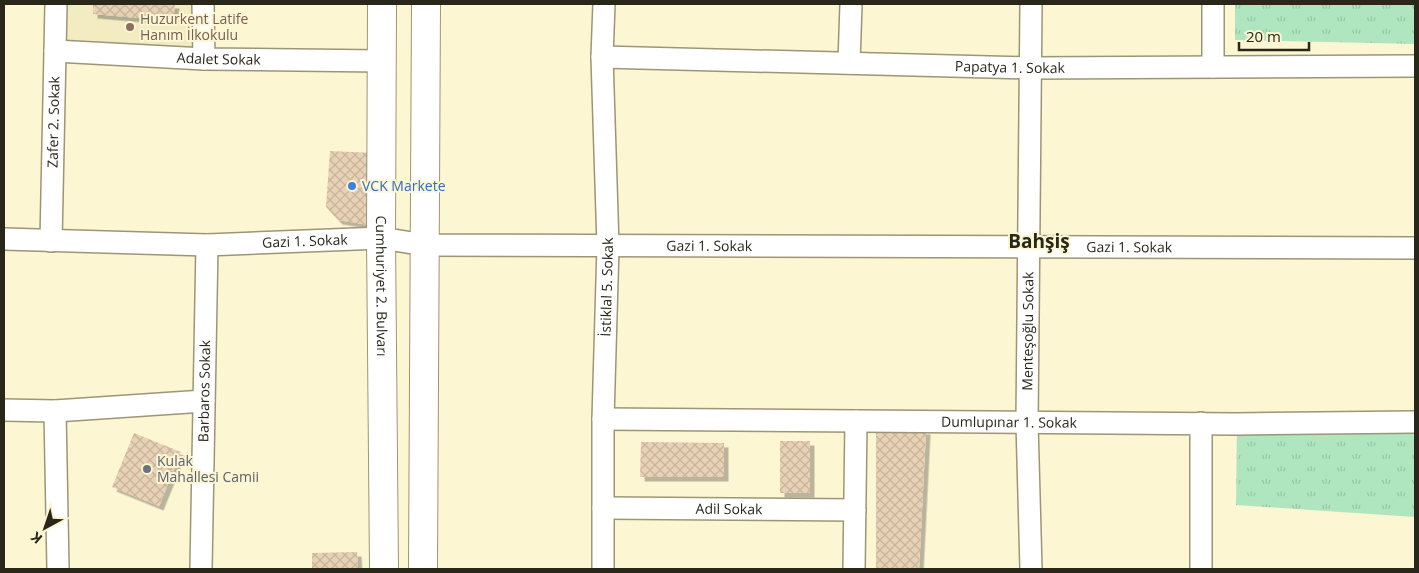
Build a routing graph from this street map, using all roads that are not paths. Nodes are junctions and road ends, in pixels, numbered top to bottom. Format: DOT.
graph roads {
  1 [pos="56,4"];
  2 [pos="204,4"];
  3 [pos="382,4"];
  4 [pos="426,4"];
  5 [pos="604,4"];
  6 [pos="851,4"];
  7 [pos="1031,4"];
  8 [pos="1213,4"];
  9 [pos="55,51"];
  10 [pos="602,57"];
  11 [pos="204,59"];
  12 [pos="381,61"];
  13 [pos="849,63"];
  14 [pos="1415,66"];
  15 [pos="1212,67"];
  16 [pos="1032,68"];
  17 [pos="380,238"];
  18 [pos="4,239"];
  19 [pos="52,241"];
  20 [pos="207,245"];
  21 [pos="425,245"];
  22 [pos="608,246"];
  23 [pos="1030,247"];
  24 [pos="1415,248"];
  25 [pos="204,401"];
  26 [pos="4,410"];
  27 [pos="55,410"];
  28 [pos="603,419"];
  29 [pos="856,422"];
  30 [pos="1415,422"];
  31 [pos="1027,423"];
  32 [pos="1201,423"];
  33 [pos="603,508"];
  34 [pos="855,510"];
  35 [pos="58,569"];
  36 [pos="201,569"];
  37 [pos="384,569"];
  38 [pos="423,569"];
  39 [pos="603,569"];
  40 [pos="854,569"];
  41 [pos="1031,569"];
  42 [pos="1201,569"];
  1 -- 9 [label="street, Zafer 2. Sokak"];
  2 -- 11 [label="street"];
  3 -- 12 [label="main road, Cumhuriyet 2. Bulvarı"];
  4 -- 21 [label="main road"];
  5 -- 10 [label="street, İstiklal 5. Sokak"];
  6 -- 13 [label="street"];
  7 -- 16 [label="street, Menteşoğlu Sokak"];
  8 -- 15 [label="street"];
  9 -- 11 [label="street, Adalet Sokak"];
  9 -- 19 [label="street, Zafer 2. Sokak"];
  10 -- 13 [label="street, Papatya 1. Sokak"];
  10 -- 22 [label="street, İstiklal 5. Sokak"];
  11 -- 12 [label="street, Adalet Sokak"];
  12 -- 17 [label="main road, Cumhuriyet 2. Bulvarı"];
  13 -- 16 [label="street, Papatya 1. Sokak"];
  14 -- 15 [label="street, Papatya 1. Sokak"];
  15 -- 16 [label="street, Papatya 1. Sokak"];
  16 -- 23 [label="street, Menteşoğlu Sokak"];
  17 -- 20 [label="street, Gazi 1. Sokak"];
  17 -- 21 [label="street, Gazi 1. Sokak"];
  17 -- 37 [label="main road, Cumhuriyet 2. Bulvarı"];
  18 -- 19 [label="street, Gazi 1. Sokak"];
  19 -- 20 [label="street, Gazi 1. Sokak"];
  20 -- 25 [label="street, Barbaros Sokak"];
  21 -- 22 [label="street, Gazi 1. Sokak"];
  21 -- 38 [label="main road"];
  22 -- 23 [label="street, Gazi 1. Sokak"];
  22 -- 28 [label="street, İstiklal 5. Sokak"];
  23 -- 24 [label="street, Gazi 1. Sokak"];
  23 -- 31 [label="street, Menteşoğlu Sokak"];
  25 -- 27 [label="street"];
  25 -- 36 [label="street, Barbaros Sokak"];
  26 -- 27 [label="street"];
  27 -- 35 [label="street"];
  28 -- 29 [label="street, Dumlupınar 1. Sokak"];
  28 -- 33 [label="street, İstiklal 5. Sokak"];
  29 -- 31 [label="street, Dumlupınar 1. Sokak"];
  29 -- 34 [label="street"];
  30 -- 32 [label="street, Dumlupınar 1. Sokak"];
  31 -- 32 [label="street, Dumlupınar 1. Sokak"];
  31 -- 41 [label="street, Menteşoğlu Sokak"];
  32 -- 42 [label="street"];
  33 -- 34 [label="street, Adil Sokak"];
  33 -- 39 [label="street, İstiklal 5. Sokak"];
  34 -- 40 [label="street"];
}
